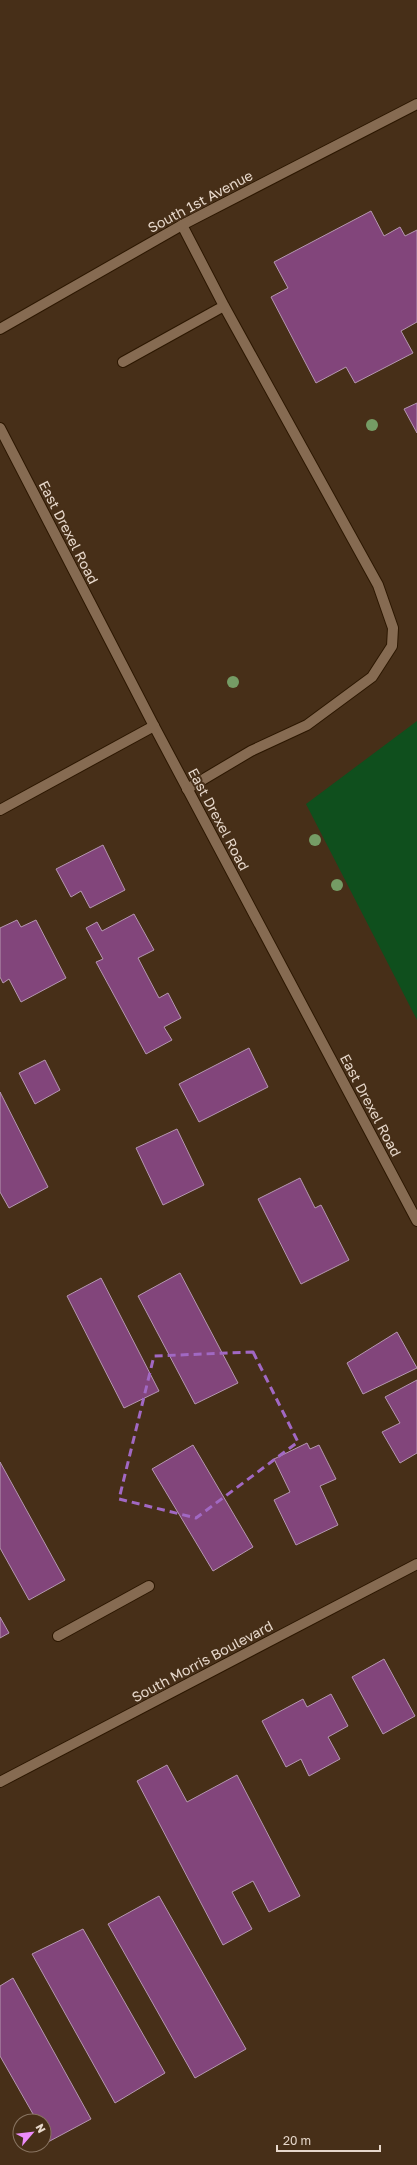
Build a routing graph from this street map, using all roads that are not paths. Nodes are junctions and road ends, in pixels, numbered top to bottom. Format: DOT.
graph roads {
  1 [pos="417,104"];
  2 [pos="182,225"];
  3 [pos="224,306"];
  4 [pos="0,328"];
  5 [pos="124,362"];
  6 [pos="0,428"];
  7 [pos="154,726"];
  8 [pos="187,789"];
  9 [pos="0,810"];
  10 [pos="417,1221"];
  11 [pos="417,1564"];
  12 [pos="149,1586"];
  13 [pos="58,1636"];
  14 [pos="0,1782"];
  1 -- 2 [label="street, South 1st Avenue"];
  2 -- 3 [label="street"];
  2 -- 4 [label="street, South 1st Avenue"];
  3 -- 5 [label="street"];
  3 -- 8 [label="street"];
  6 -- 7 [label="street, East Drexel Road"];
  7 -- 8 [label="street, East Drexel Road"];
  7 -- 9 [label="street"];
  8 -- 10 [label="street, East Drexel Road"];
  11 -- 14 [label="street, South Morris Boulevard"];
  12 -- 13 [label="street"];
}
